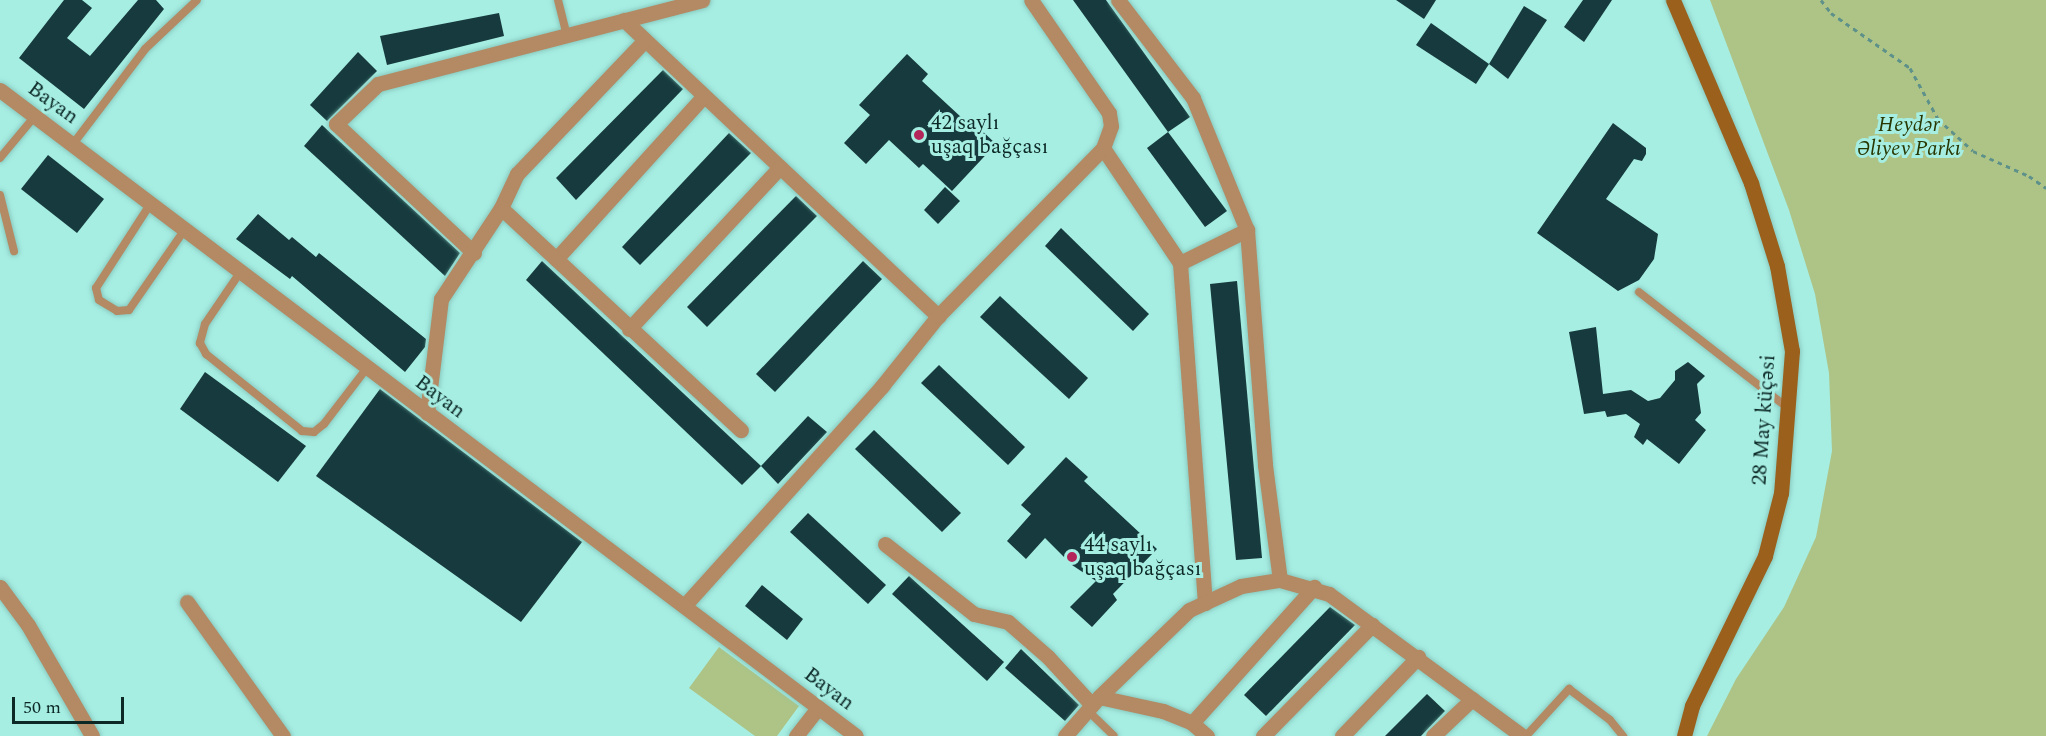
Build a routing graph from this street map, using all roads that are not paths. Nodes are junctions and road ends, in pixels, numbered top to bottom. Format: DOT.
graph roads {
  1 [pos="197,0"];
  2 [pos="558,0"];
  3 [pos="702,0"];
  4 [pos="1030,0"];
  5 [pos="1118,0"];
  6 [pos="1673,0"];
  7 [pos="624,20"];
  8 [pos="567,35"];
  9 [pos="645,40"];
  10 [pos="0,90"];
  11 [pos="705,96"];
  12 [pos="35,116"];
  13 [pos="73,144"];
  14 [pos="1103,148"];
  15 [pos="0,158"];
  16 [pos="780,167"];
  17 [pos="0,195"];
  18 [pos="151,203"];
  19 [pos="501,208"];
  20 [pos="186,229"];
  21 [pos="1247,230"];
  22 [pos="14,251"];
  23 [pos="474,253"];
  24 [pos="556,259"];
  25 [pos="1180,263"];
  26 [pos="241,271"];
  27 [pos="1639,292"];
  28 [pos="938,316"];
  29 [pos="629,329"];
  30 [pos="367,368"];
  31 [pos="1788,408"];
  32 [pos="427,413"];
  33 [pos="741,430"];
  34 [pos="885,544"];
  35 [pos="1280,580"];
  36 [pos="0,587"];
  37 [pos="1314,587"];
  38 [pos="187,602"];
  39 [pos="1205,603"];
  40 [pos="685,605"];
  41 [pos="1372,625"];
  42 [pos="1418,657"];
  43 [pos="1472,699"];
  44 [pos="1092,704"];
  45 [pos="818,708"];
  46 [pos="1192,723"];
  47 [pos="92,736"];
  48 [pos="283,736"];
  49 [pos="796,736"];
  50 [pos="856,736"];
  51 [pos="1065,736"];
  52 [pos="1114,736"];
  53 [pos="1207,736"];
  54 [pos="1263,736"];
  55 [pos="1342,736"];
  56 [pos="1433,736"];
  57 [pos="1524,736"];
  58 [pos="1623,736"];
  59 [pos="1683,736"];
  1 -- 13 [label="lane"];
  2 -- 8 [label="lane"];
  3 -- 7 [label="street"];
  4 -- 14 [label="street"];
  5 -- 21 [label="street"];
  6 -- 31 [label="main road, 28 May küçəsi"];
  7 -- 8 [label="street"];
  7 -- 9 [label="street"];
  8 -- 23 [label="street"];
  9 -- 11 [label="street"];
  9 -- 19 [label="street"];
  10 -- 12 [label="street, Bayan"];
  11 -- 16 [label="street"];
  11 -- 24 [label="street"];
  12 -- 13 [label="street, Bayan"];
  12 -- 15 [label="lane"];
  13 -- 18 [label="street, Bayan"];
  14 -- 25 [label="street"];
  14 -- 28 [label="street"];
  16 -- 28 [label="street"];
  16 -- 29 [label="street"];
  17 -- 22 [label="lane"];
  18 -- 20 [label="street, Bayan"];
  18 -- 20 [label="lane"];
  19 -- 23 [label="street"];
  19 -- 24 [label="street"];
  20 -- 26 [label="street, Bayan"];
  21 -- 25 [label="street"];
  21 -- 35 [label="street"];
  23 -- 32 [label="street"];
  24 -- 29 [label="street"];
  25 -- 39 [label="street"];
  26 -- 30 [label="street, Bayan"];
  26 -- 30 [label="lane"];
  27 -- 31 [label="lane"];
  28 -- 40 [label="street"];
  29 -- 33 [label="street"];
  30 -- 32 [label="street, Bayan"];
  31 -- 59 [label="main road, 28 May küçəsi"];
  32 -- 40 [label="street, Bayan"];
  34 -- 44 [label="street"];
  35 -- 37 [label="street"];
  35 -- 39 [label="street"];
  36 -- 47 [label="street"];
  37 -- 41 [label="street"];
  37 -- 46 [label="street"];
  38 -- 48 [label="street"];
  39 -- 44 [label="street"];
  40 -- 45 [label="street, Bayan"];
  41 -- 42 [label="street"];
  41 -- 54 [label="street"];
  42 -- 43 [label="street"];
  42 -- 55 [label="street"];
  43 -- 56 [label="street"];
  43 -- 57 [label="street"];
  44 -- 46 [label="street"];
  44 -- 51 [label="street"];
  44 -- 52 [label="lane"];
  45 -- 49 [label="street"];
  45 -- 50 [label="street, Bayan"];
  46 -- 53 [label="street"];
  57 -- 58 [label="lane"];
}
